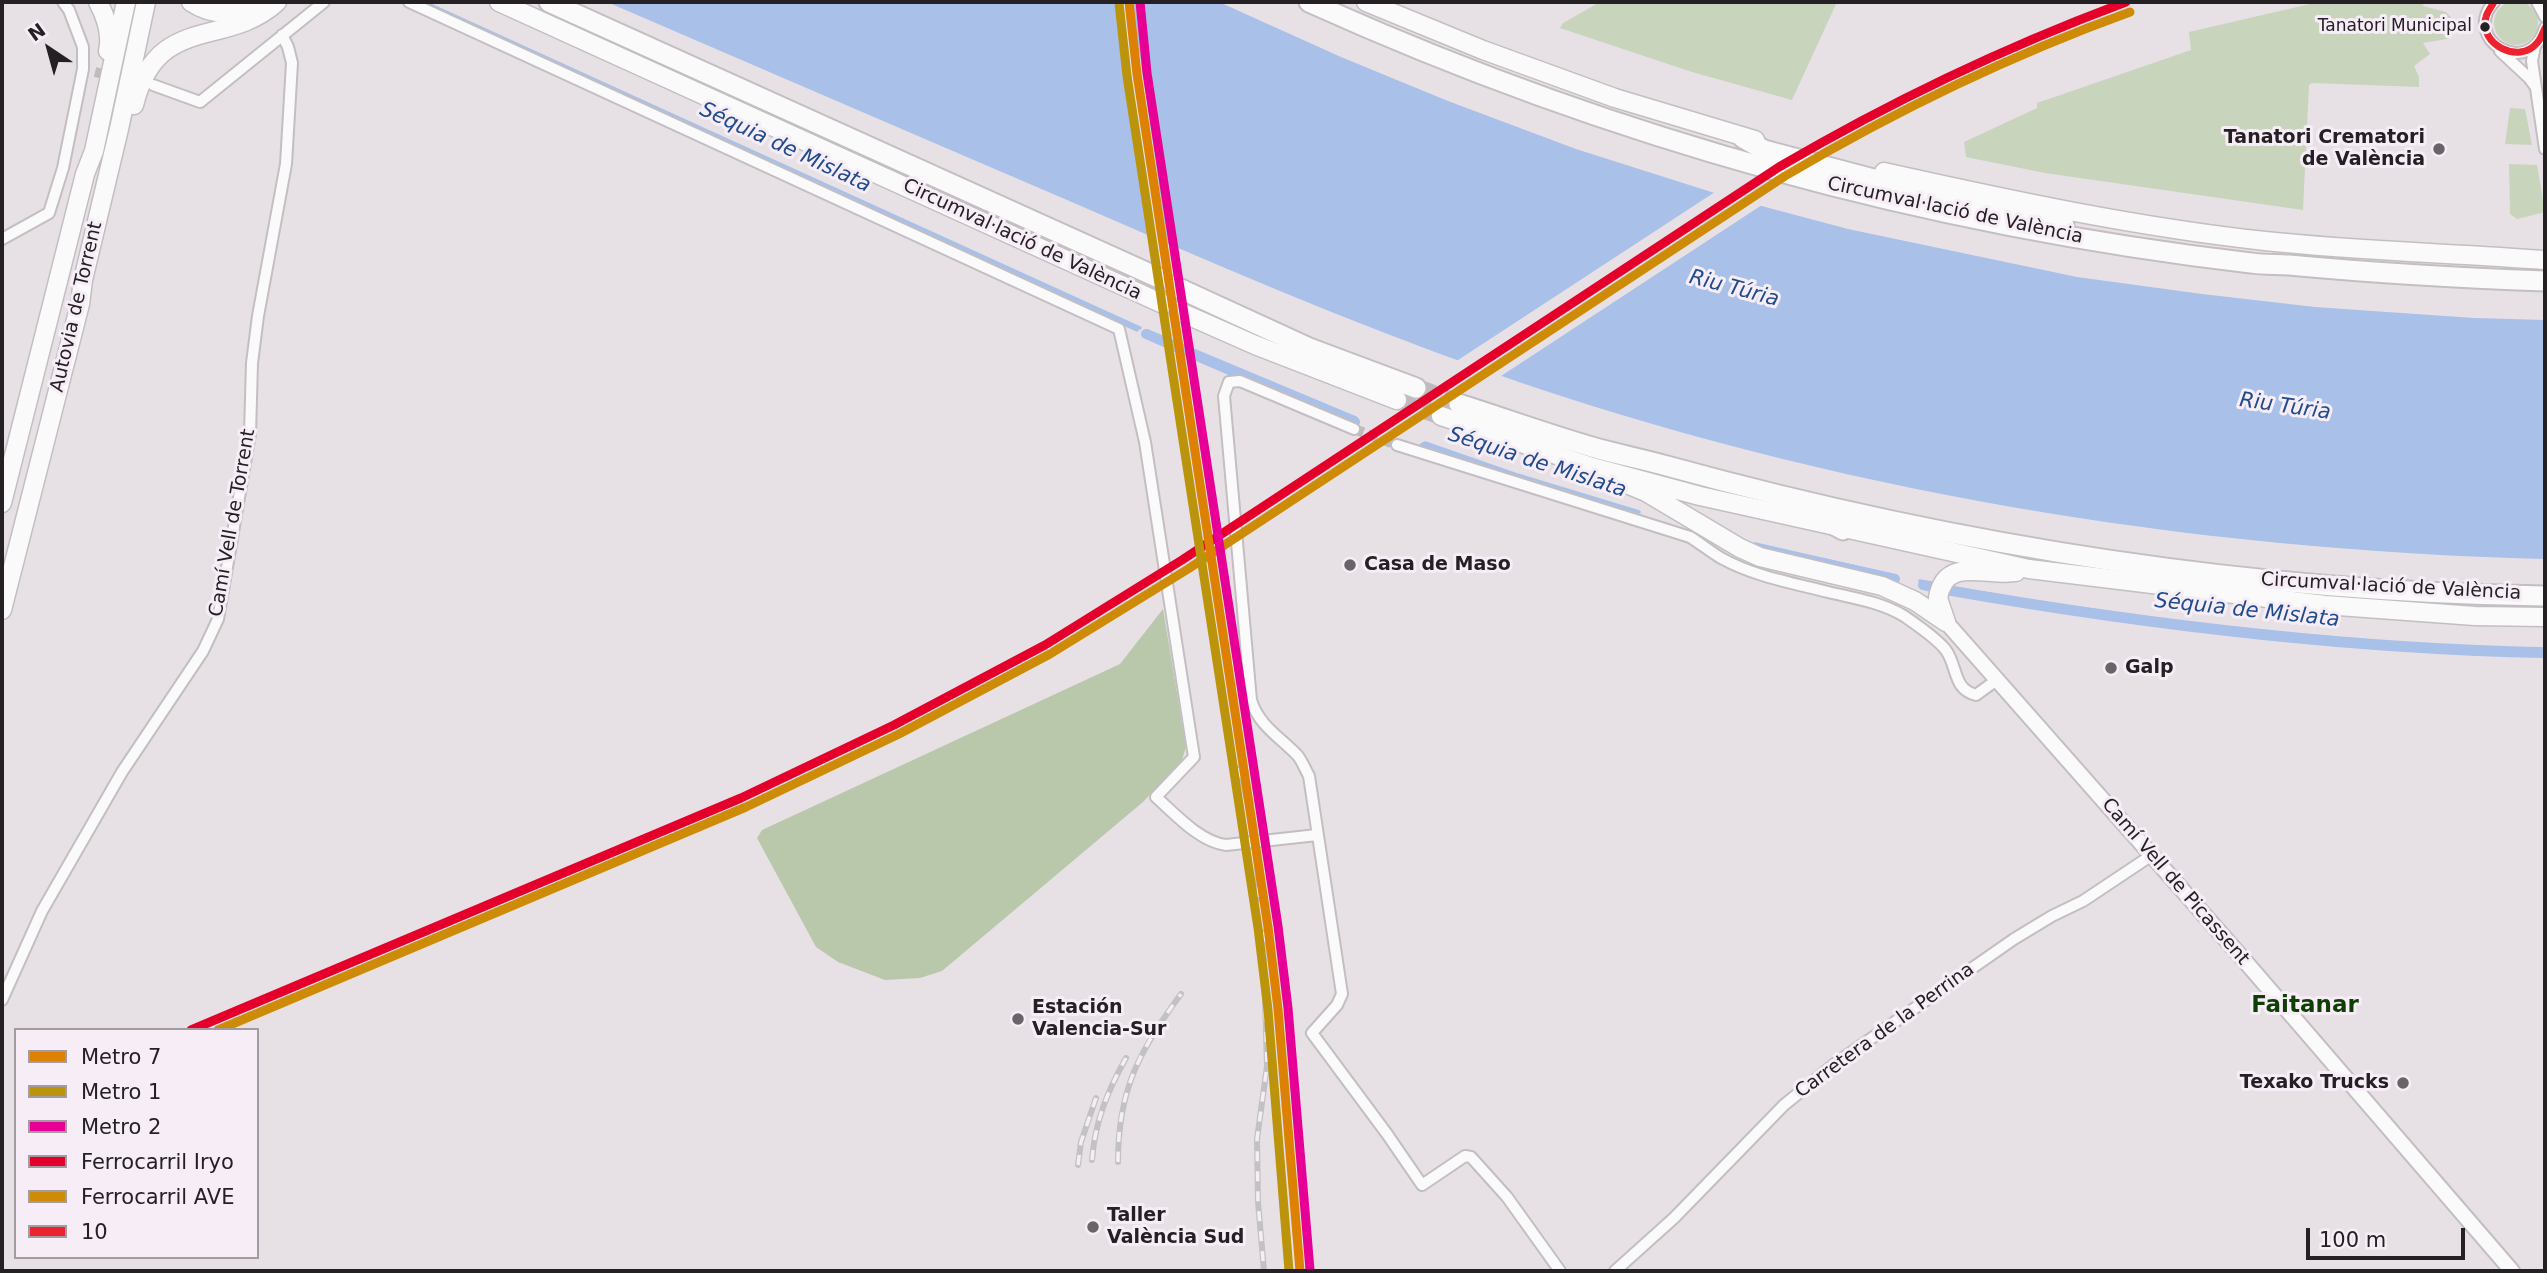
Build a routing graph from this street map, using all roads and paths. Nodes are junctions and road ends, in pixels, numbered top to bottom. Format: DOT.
graph roads {
  1 [pos="63,2"];
  2 [pos="98,2"];
  3 [pos="126,2"];
  4 [pos="146,2"];
  5 [pos="191,2"];
  6 [pos="257,2"];
  7 [pos="277,2"];
  8 [pos="324,2"];
  9 [pos="409,2"];
  10 [pos="499,2"];
  11 [pos="549,2"];
  12 [pos="1309,2"];
  13 [pos="1366,2"];
  14 [pos="2494,2"];
  15 [pos="2545,28"];
  16 [pos="282,34"];
  17 [pos="2540,43"];
  18 [pos="2497,47"];
  19 [pos="83,69"];
  20 [pos="95,72"];
  21 [pos="153,85"];
  22 [pos="2536,89"];
  23 [pos="1743,138"];
  24 [pos="2545,149"];
  25 [pos="85,174"];
  26 [pos="2,239"];
  27 [pos="2545,260"];
  28 [pos="2278,264"];
  29 [pos="2545,281"];
  30 [pos="80,304"];
  31 [pos="1416,388"];
  32 [pos="1397,400"];
  33 [pos="1460,404"];
  34 [pos="1441,416"];
  35 [pos="1354,429"];
  36 [pos="1397,445"];
  37 [pos="1594,458"];
  38 [pos="2,503"];
  39 [pos="1843,530"];
  40 [pos="2029,569"];
  41 [pos="2545,596"];
  42 [pos="2,610"];
  43 [pos="2545,617"];
  44 [pos="1947,622"];
  45 [pos="1998,679"];
  46 [pos="1317,835"];
  47 [pos="2152,855"];
  48 [pos="2,1000"];
  49 [pos="1560,1271"];
  50 [pos="1615,1271"];
  51 [pos="2512,1271"];
  1 -- 19 [label="street"];
  2 -- 25 [label="highway"];
  3 -- 25 [label="highway, Autovia de Torrent"];
  4 -- 30 [label="highway, Autovia de Torrent"];
  5 -- 6 [label="highway"];
  7 -- 30 [label="highway"];
  8 -- 16 [label="street"];
  9 -- 46 [label="street"];
  10 -- 32 [label="highway, Circumval·lació de València"];
  11 -- 31 [label="highway, Circumval·lació de València"];
  12 -- 28 [label="highway, Circumval·lació de València"];
  13 -- 23 [label="highway, Circumval·lació de València"];
  14 -- 18 [label="street"];
  15 -- 17 [label="street"];
  16 -- 21 [label="street"];
  16 -- 48 [label="street, Camí Vell de Torrent"];
  17 -- 18 [label="street"];
  17 -- 22 [label="street"];
  18 -- 22 [label="street"];
  19 -- 20 [label="street"];
  19 -- 26 [label="street"];
  22 -- 24 [label="street"];
  23 -- 27 [label="highway, Circumval·lació de València"];
  23 -- 28 [label="highway"];
  25 -- 38 [label="highway, Autovia de Torrent"];
  28 -- 29 [label="highway, Circumval·lació de València"];
  30 -- 42 [label="highway, Autovia de Torrent"];
  33 -- 37 [label="highway, Circumval·lació de València"];
  34 -- 37 [label="highway, Circumval·lació de València"];
  35 -- 46 [label="street"];
  36 -- 45 [label="street"];
  37 -- 39 [label="highway"];
  37 -- 41 [label="highway, Circumval·lació de València"];
  37 -- 44 [label="highway"];
  39 -- 40 [label="highway, Circumval·lació de València"];
  40 -- 43 [label="highway, Circumval·lació de València"];
  40 -- 44 [label="highway"];
  44 -- 45 [label="street, Camí Vell de Picassent"];
  45 -- 47 [label="street, Camí Vell de Picassent"];
  46 -- 49 [label="street"];
  47 -- 50 [label="street, Carretera de la Perrina"];
  47 -- 51 [label="street, Camí Vell de Picassent"];
}
